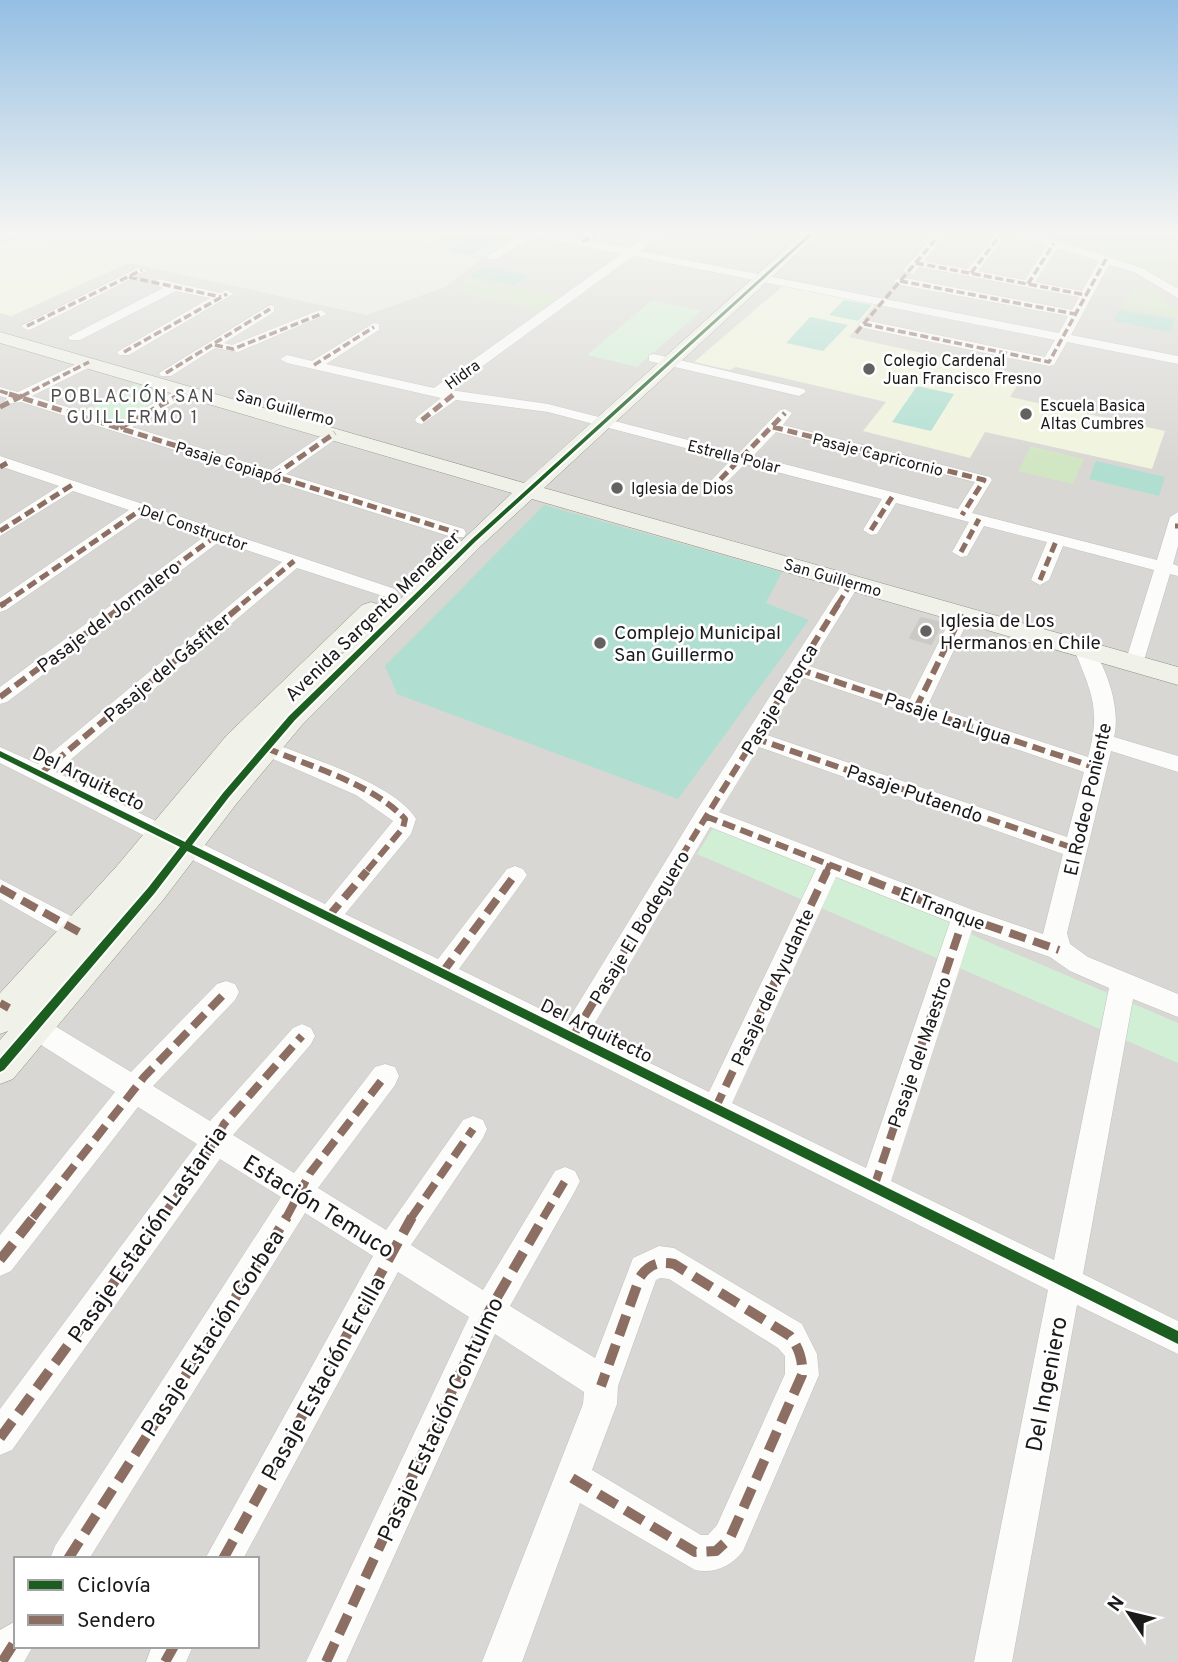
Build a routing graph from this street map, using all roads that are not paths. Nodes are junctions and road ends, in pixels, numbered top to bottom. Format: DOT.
graph roads {
  1 [pos="58,311"];
  2 [pos="127,311"];
  3 [pos="198,311"];
  4 [pos="550,311"];
  5 [pos="717,311"];
  6 [pos="875,311"];
  7 [pos="926,311"];
  8 [pos="1057,311"];
  9 [pos="1077,311"];
  10 [pos="321,314"];
  11 [pos="1075,314"];
  12 [pos="0,319"];
  13 [pos="294,324"];
  14 [pos="27,326"];
  15 [pos="374,327"];
  16 [pos="0,337"];
  17 [pos="75,337"];
  18 [pos="1062,337"];
  19 [pos="215,345"];
  20 [pos="124,352"];
  21 [pos="287,359"];
  22 [pos="662,360"];
  23 [pos="1178,360"];
  24 [pos="93,363"];
  25 [pos="314,365"];
  26 [pos="166,373"];
  27 [pos="0,391"];
  28 [pos="186,391"];
  29 [pos="799,392"];
  30 [pos="437,393"];
  31 [pos="453,395"];
  32 [pos="20,397"];
  33 [pos="0,407"];
  34 [pos="785,413"];
  35 [pos="422,420"];
  36 [pos="596,420"];
  37 [pos="773,427"];
  38 [pos="120,428"];
  39 [pos="335,433"];
  40 [pos="743,458"];
  41 [pos="2,464"];
  42 [pos="273,476"];
  43 [pos="984,480"];
  44 [pos="72,485"];
  45 [pos="510,485"];
  46 [pos="710,490"];
  47 [pos="892,497"];
  48 [pos="142,509"];
  49 [pos="971,517"];
  50 [pos="1177,523"];
  51 [pos="871,530"];
  52 [pos="0,531"];
  53 [pos="458,533"];
  54 [pos="217,535"];
  55 [pos="1057,539"];
  56 [pos="961,552"];
  57 [pos="294,561"];
  58 [pos="1171,569"];
  59 [pos="1040,580"];
  60 [pos="852,582"];
  61 [pos="389,593"];
  62 [pos="0,606"];
  63 [pos="962,614"];
  64 [pos="1084,649"];
  65 [pos="1135,663"];
  66 [pos="798,669"];
  67 [pos="1178,676"];
  68 [pos="0,697"];
  69 [pos="916,708"];
  70 [pos="754,738"];
  71 [pos="1103,741"];
  72 [pos="266,748"];
  73 [pos="0,754"];
  74 [pos="1178,764"];
  75 [pos="1097,768"];
  76 [pos="40,774"];
  77 [pos="705,816"];
  78 [pos="174,840"];
  79 [pos="1076,849"];
  80 [pos="830,864"];
  81 [pos="515,875"];
  82 [pos="0,888"];
  83 [pos="964,916"];
  84 [pos="328,917"];
  85 [pos="79,932"];
  86 [pos="1059,950"];
  87 [pos="442,973"];
  88 [pos="1123,983"];
  89 [pos="226,992"];
  90 [pos="1178,1006"];
  91 [pos="11,1014"];
  92 [pos="302,1036"];
  93 [pos="572,1038"];
  94 [pos="0,1067"];
  95 [pos="385,1076"];
  96 [pos="135,1090"];
  97 [pos="715,1109"];
  98 [pos="473,1129"];
  99 [pos="215,1140"];
  100 [pos="565,1181"];
  101 [pos="874,1187"];
  102 [pos="299,1193"];
  103 [pos="392,1251"];
  104 [pos="0,1259"];
  105 [pos="1066,1282"];
  106 [pos="489,1311"];
  107 [pos="1178,1338"];
  108 [pos="601,1386"];
  109 [pos="0,1438"];
  110 [pos="572,1478"];
  111 [pos="69,1557"];
  112 [pos="224,1557"];
  113 [pos="14,1643"];
  114 [pos="2,1662"];
  115 [pos="326,1662"];
  116 [pos="502,1662"];
  117 [pos="993,1662"];
  1 -- 14 [label="street"];
  2 -- 17 [label="street"];
  3 -- 20 [label="street"];
  4 -- 30 [label="street, Hidra"];
  5 -- 22 [label="street, Avenida Sargento Menadier"];
  6 -- 18 [label="street"];
  7 -- 18 [label="street"];
  8 -- 11 [label="street"];
  9 -- 11 [label="street"];
  10 -- 13 [label="street"];
  11 -- 18 [label="street"];
  12 -- 14 [label="street, San Guillermo"];
  13 -- 19 [label="street"];
  13 -- 19 [label="street"];
  14 -- 17 [label="street, San Guillermo"];
  15 -- 25 [label="street"];
  16 -- 24 [label="street, San Guillermo"];
  17 -- 20 [label="street, San Guillermo"];
  18 -- 23 [label="street"];
  19 -- 26 [label="street"];
  20 -- 24 [label="street"];
  20 -- 26 [label="street, San Guillermo"];
  21 -- 25 [label="street, Estrella Polar"];
  22 -- 29 [label="street"];
  22 -- 36 [label="street, Avenida Sargento Menadier"];
  24 -- 28 [label="street, San Guillermo"];
  24 -- 32 [label="street"];
  25 -- 30 [label="street, Estrella Polar"];
  26 -- 45 [label="street, San Guillermo"];
  27 -- 32 [label="street, Pasaje Copiapó"];
  28 -- 38 [label="street"];
  28 -- 39 [label="street, San Guillermo"];
  30 -- 31 [label="street, Estrella Polar"];
  31 -- 35 [label="street, Hidra"];
  31 -- 36 [label="street, Estrella Polar"];
  32 -- 33 [label="street"];
  32 -- 38 [label="street, Pasaje Copiapó"];
  34 -- 37 [label="street"];
  36 -- 40 [label="street, Estrella Polar"];
  36 -- 45 [label="street, Avenida Sargento Menadier"];
  37 -- 40 [label="street"];
  37 -- 43 [label="street, Pasaje Capricornio"];
  38 -- 42 [label="street, Pasaje Copiapó"];
  39 -- 42 [label="street"];
  39 -- 45 [label="street, San Guillermo"];
  40 -- 46 [label="street"];
  40 -- 47 [label="street, Estrella Polar"];
  41 -- 44 [label="street, Del Constructor"];
  42 -- 53 [label="street, Pasaje Copiapó"];
  43 -- 49 [label="street"];
  44 -- 48 [label="street, Del Constructor"];
  44 -- 52 [label="street"];
  45 -- 53 [label="street, Avenida Sargento Menadier"];
  45 -- 60 [label="street, San Guillermo"];
  45 -- 72 [label="street, Avenida Sargento Menadier"];
  47 -- 49 [label="street, Estrella Polar"];
  47 -- 51 [label="street"];
  48 -- 54 [label="street, Del Constructor"];
  48 -- 62 [label="street"];
  49 -- 55 [label="street, Estrella Polar"];
  49 -- 56 [label="street"];
  50 -- 58 [label="street"];
  53 -- 61 [label="street, Avenida Sargento Menadier"];
  54 -- 57 [label="street, Del Constructor"];
  54 -- 68 [label="street, Pasaje del Jornalero"];
  55 -- 58 [label="street, Estrella Polar"];
  55 -- 59 [label="street"];
  57 -- 61 [label="street, Del Constructor"];
  57 -- 76 [label="street, Pasaje del Gásfiter"];
  58 -- 65 [label="street"];
  60 -- 63 [label="street, San Guillermo"];
  60 -- 66 [label="street, Pasaje Petorca"];
  61 -- 78 [label="street, Avenida Sargento Menadier"];
  63 -- 64 [label="street, San Guillermo"];
  63 -- 69 [label="street"];
  64 -- 65 [label="street, San Guillermo"];
  64 -- 71 [label="street, El Rodeo Poniente"];
  65 -- 67 [label="street, San Guillermo"];
  66 -- 69 [label="street, Pasaje La Ligua"];
  66 -- 70 [label="street, Pasaje Petorca"];
  69 -- 75 [label="street, Pasaje La Ligua"];
  70 -- 77 [label="street, Pasaje Petorca"];
  70 -- 79 [label="street, Pasaje Putaendo"];
  71 -- 74 [label="street"];
  71 -- 75 [label="street, El Rodeo Poniente"];
  72 -- 78 [label="street, Avenida Sargento Menadier"];
  72 -- 84 [label="street"];
  73 -- 76 [label="street, Del Arquitecto"];
  75 -- 79 [label="street, El Rodeo Poniente"];
  76 -- 78 [label="street, Del Arquitecto"];
  77 -- 80 [label="street, El Tranque"];
  77 -- 93 [label="street, Pasaje El Bodeguero"];
  78 -- 84 [label="street, Del Arquitecto"];
  78 -- 85 [label="street, Avenida Sargento Menadier"];
  78 -- 91 [label="street, Avenida Sargento Menadier"];
  79 -- 86 [label="street, El Rodeo Poniente"];
  80 -- 83 [label="street, El Tranque"];
  80 -- 97 [label="street, Pasaje del Ayudante"];
  81 -- 87 [label="street"];
  82 -- 85 [label="street"];
  83 -- 86 [label="street, El Tranque"];
  83 -- 101 [label="street, Pasaje del Maestro"];
  84 -- 87 [label="street, Del Arquitecto"];
  85 -- 91 [label="street, Avenida Sargento Menadier"];
  86 -- 88 [label="street, El Tranque"];
  87 -- 93 [label="street, Del Arquitecto"];
  88 -- 90 [label="street, El Tranque"];
  88 -- 105 [label="street, Del Ingeniero"];
  89 -- 96 [label="street"];
  91 -- 94 [label="street, Avenida Sargento Menadier"];
  91 -- 96 [label="street, Estación Temuco"];
  92 -- 99 [label="street, Pasaje Estación Lastarria"];
  93 -- 97 [label="street, Del Arquitecto"];
  95 -- 102 [label="street, Pasaje Estación Gorbea"];
  96 -- 99 [label="street, Estación Temuco"];
  96 -- 104 [label="street"];
  97 -- 101 [label="street, Del Arquitecto"];
  98 -- 103 [label="street, Pasaje Estación Ercilla"];
  99 -- 102 [label="street, Estación Temuco"];
  99 -- 109 [label="street, Pasaje Estación Lastarria"];
  100 -- 106 [label="street, Pasaje Estación Contulmo"];
  101 -- 105 [label="street, Del Arquitecto"];
  102 -- 103 [label="street, Estación Temuco"];
  102 -- 111 [label="street, Pasaje Estación Gorbea"];
  103 -- 106 [label="street, Estación Temuco"];
  103 -- 112 [label="street, Pasaje Estación Ercilla"];
  105 -- 107 [label="street, Del Arquitecto"];
  105 -- 117 [label="street, Del Ingeniero"];
  106 -- 108 [label="street, Estación Temuco"];
  106 -- 115 [label="street, Pasaje Estación Contulmo"];
  108 -- 110 [label="street"];
  108 -- 110 [label="street"];
  110 -- 116 [label="street"];
  113 -- 114 [label="street"];
}
